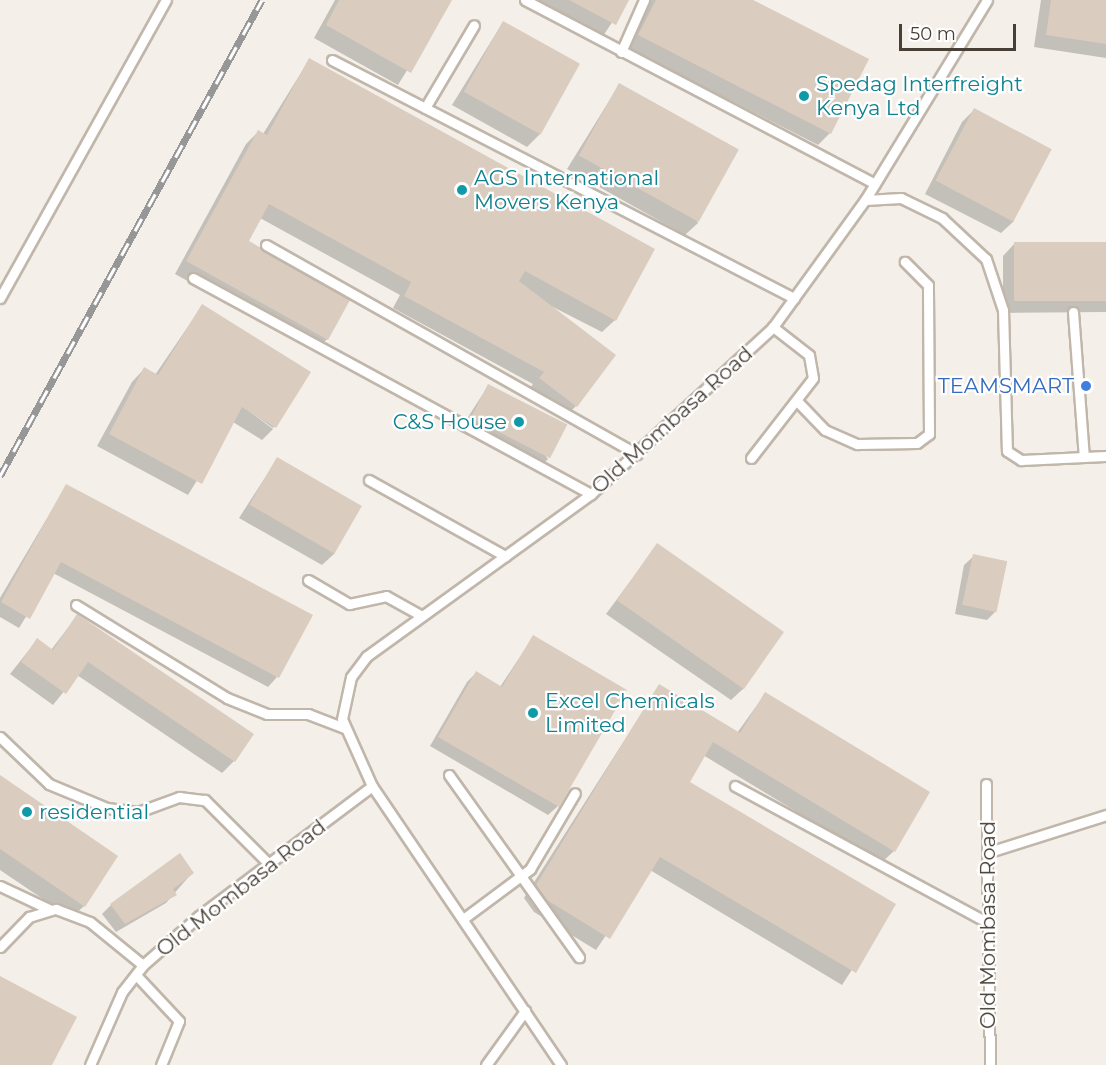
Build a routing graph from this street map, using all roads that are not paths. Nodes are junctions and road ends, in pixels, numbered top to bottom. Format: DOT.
graph roads {
  1 [pos="166,0"];
  2 [pos="525,0"];
  3 [pos="644,0"];
  4 [pos="987,0"];
  5 [pos="474,25"];
  6 [pos="621,52"];
  7 [pos="332,60"];
  8 [pos="425,108"];
  9 [pos="876,184"];
  10 [pos="865,200"];
  11 [pos="266,246"];
  12 [pos="905,262"];
  13 [pos="193,278"];
  14 [pos="0,298"];
  15 [pos="794,298"];
  16 [pos="1073,312"];
  17 [pos="773,327"];
  18 [pos="797,401"];
  19 [pos="637,454"];
  20 [pos="1106,456"];
  21 [pos="1084,457"];
  22 [pos="751,458"];
  23 [pos="369,480"];
  24 [pos="591,495"];
  25 [pos="506,556"];
  26 [pos="308,580"];
  27 [pos="76,605"];
  28 [pos="422,616"];
  29 [pos="345,728"];
  30 [pos="0,736"];
  31 [pos="449,775"];
  32 [pos="986,784"];
  33 [pos="372,786"];
  34 [pos="735,786"];
  35 [pos="575,793"];
  36 [pos="1106,815"];
  37 [pos="989,852"];
  38 [pos="268,863"];
  39 [pos="522,877"];
  40 [pos="0,886"];
  41 [pos="51,910"];
  42 [pos="463,919"];
  43 [pos="988,923"];
  44 [pos="0,947"];
  45 [pos="579,957"];
  46 [pos="143,965"];
  47 [pos="136,975"];
  48 [pos="525,1011"];
  49 [pos="90,1065"];
  50 [pos="161,1065"];
  51 [pos="486,1065"];
  52 [pos="561,1065"];
  53 [pos="990,1065"];
  1 -- 14 [label="lane"];
  2 -- 6 [label="lane"];
  3 -- 6 [label="lane"];
  4 -- 9 [label="lane, Old Mombasa Road"];
  5 -- 8 [label="lane"];
  6 -- 9 [label="lane"];
  7 -- 8 [label="lane"];
  8 -- 15 [label="lane"];
  9 -- 10 [label="lane, Old Mombasa Road"];
  10 -- 15 [label="lane, Old Mombasa Road"];
  10 -- 21 [label="lane"];
  11 -- 19 [label="lane"];
  12 -- 18 [label="lane"];
  13 -- 24 [label="lane"];
  15 -- 17 [label="lane, Old Mombasa Road"];
  16 -- 21 [label="lane"];
  17 -- 18 [label="lane"];
  17 -- 19 [label="lane, Old Mombasa Road"];
  18 -- 22 [label="lane"];
  19 -- 24 [label="lane, Old Mombasa Road"];
  20 -- 21 [label="lane"];
  23 -- 25 [label="lane"];
  24 -- 25 [label="lane, Old Mombasa Road"];
  25 -- 28 [label="lane, Old Mombasa Road"];
  26 -- 28 [label="lane"];
  27 -- 29 [label="lane"];
  28 -- 29 [label="lane, Old Mombasa Road"];
  29 -- 33 [label="lane, Old Mombasa Road"];
  30 -- 38 [label="lane"];
  31 -- 39 [label="lane"];
  32 -- 37 [label="lane, Old Mombasa Road"];
  33 -- 38 [label="lane, Old Mombasa Road"];
  33 -- 42 [label="lane, Old Mombasa Road"];
  34 -- 43 [label="lane"];
  35 -- 39 [label="lane"];
  36 -- 37 [label="lane"];
  37 -- 43 [label="lane, Old Mombasa Road"];
  38 -- 46 [label="lane, Old Mombasa Road"];
  39 -- 42 [label="lane"];
  39 -- 45 [label="lane"];
  40 -- 41 [label="lane"];
  41 -- 44 [label="lane"];
  41 -- 46 [label="lane"];
  42 -- 48 [label="lane, Old Mombasa Road"];
  43 -- 53 [label="lane, Old Mombasa Road"];
  46 -- 47 [label="lane, Old Mombasa Road"];
  47 -- 49 [label="lane, Old Mombasa Road"];
  47 -- 50 [label="lane"];
  48 -- 51 [label="lane"];
  48 -- 52 [label="lane, Old Mombasa Road"];
}
